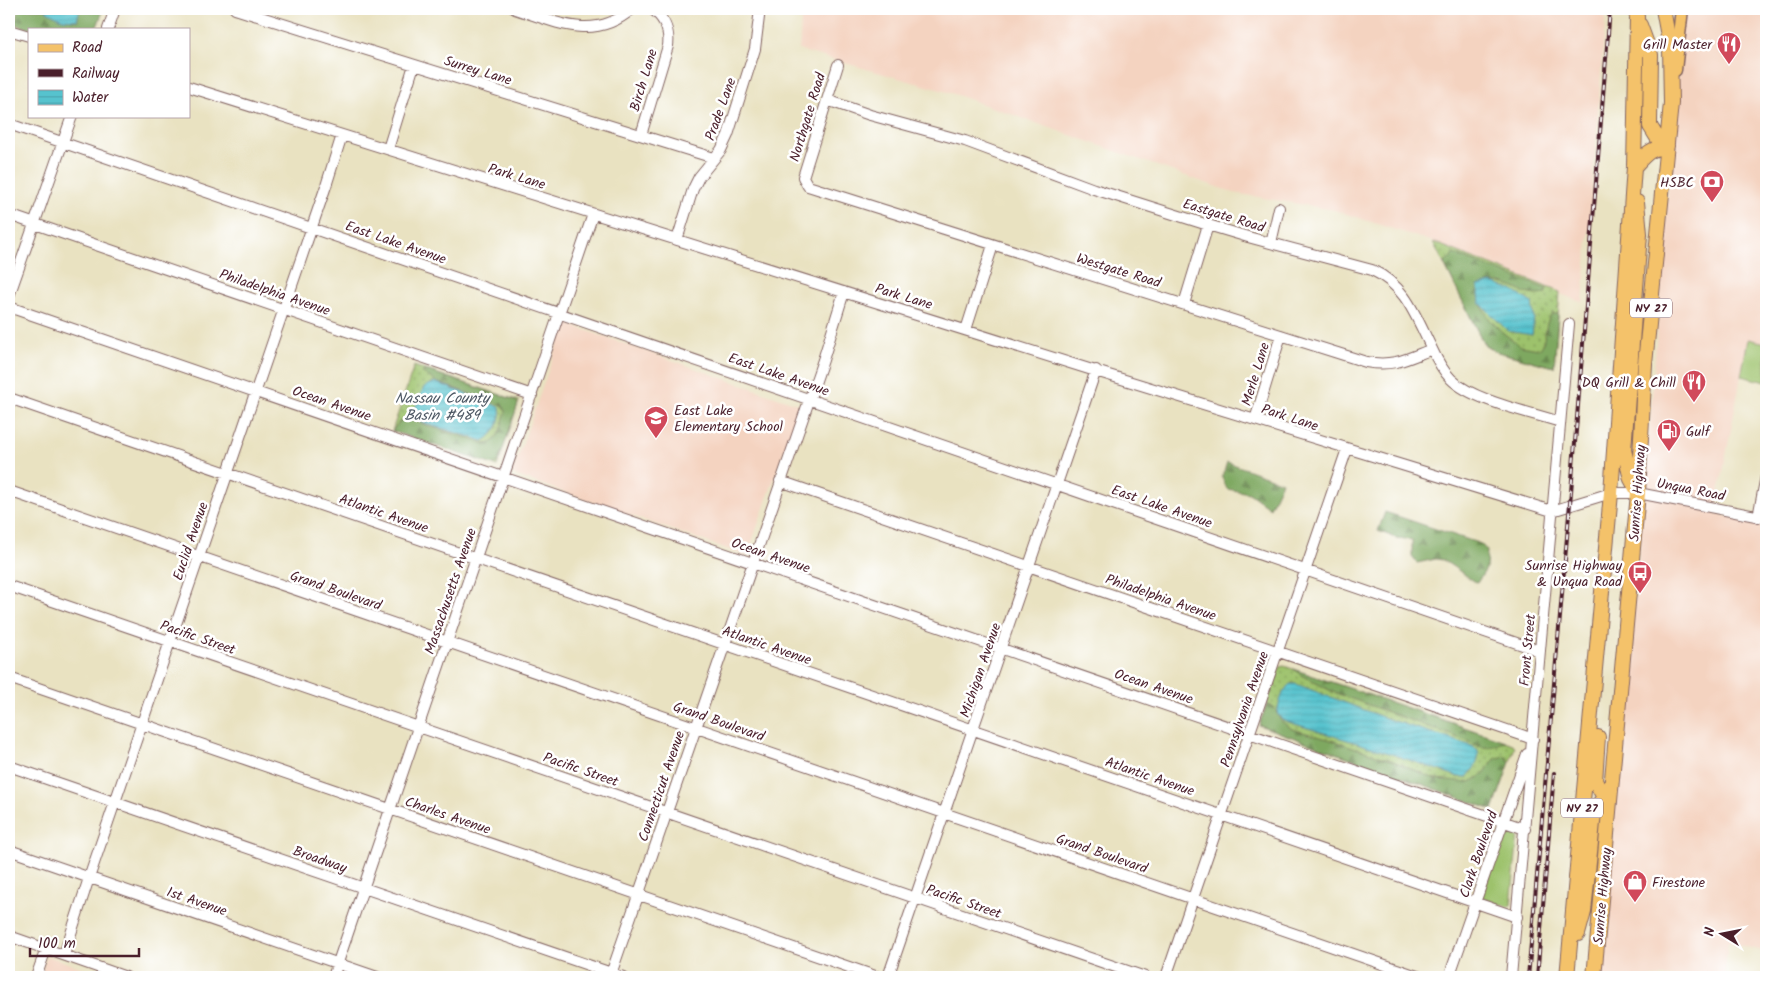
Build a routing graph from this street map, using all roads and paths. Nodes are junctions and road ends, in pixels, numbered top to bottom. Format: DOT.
graph roads {
  1 [pos="115,9"];
  2 [pos="235,9"];
  3 [pos="515,9"];
  4 [pos="632,9"];
  5 [pos="652,9"];
  6 [pos="760,9"];
  7 [pos="1663,9"];
  8 [pos="1682,9"];
  9 [pos="536,12"];
  10 [pos="1636,13"];
  11 [pos="108,28"];
  12 [pos="9,30"];
  13 [pos="28,36"];
  14 [pos="414,65"];
  15 [pos="838,65"];
  16 [pos="190,87"];
  17 [pos="827,100"];
  18 [pos="1671,103"];
  19 [pos="71,118"];
  20 [pos="9,124"];
  21 [pos="641,135"];
  22 [pos="342,136"];
  23 [pos="63,142"];
  24 [pos="1667,146"];
  25 [pos="388,149"];
  26 [pos="714,158"];
  27 [pos="1634,168"];
  28 [pos="803,177"];
  29 [pos="1633,182"];
  30 [pos="1279,208"];
  31 [pos="594,214"];
  32 [pos="9,215"];
  33 [pos="34,224"];
  34 [pos="1208,225"];
  35 [pos="312,228"];
  36 [pos="677,240"];
  37 [pos="1271,243"];
  38 [pos="992,245"];
  39 [pos="844,292"];
  40 [pos="9,296"];
  41 [pos="1184,304"];
  42 [pos="9,307"];
  43 [pos="284,310"];
  44 [pos="1622,312"];
  45 [pos="560,313"];
  46 [pos="1569,324"];
  47 [pos="1633,325"];
  48 [pos="966,330"];
  49 [pos="1281,335"];
  50 [pos="1432,349"];
  51 [pos="1645,364"];
  52 [pos="1096,370"];
  53 [pos="256,392"];
  54 [pos="532,395"];
  55 [pos="9,398"];
  56 [pos="809,399"];
  57 [pos="1255,420"];
  58 [pos="1560,422"];
  59 [pos="1347,449"];
  60 [pos="228,473"];
  61 [pos="1766,476"];
  62 [pos="504,477"];
  63 [pos="780,481"];
  64 [pos="1058,485"];
  65 [pos="9,491"];
  66 [pos="1611,493"];
  67 [pos="1638,493"];
  68 [pos="1552,511"];
  69 [pos="1762,517"];
  70 [pos="199,557"];
  71 [pos="476,559"];
  72 [pos="752,563"];
  73 [pos="1030,566"];
  74 [pos="1306,570"];
  75 [pos="9,586"];
  76 [pos="1600,607"];
  77 [pos="170,642"];
  78 [pos="447,642"];
  79 [pos="724,644"];
  80 [pos="1002,648"];
  81 [pos="1540,651"];
  82 [pos="1278,652"];
  83 [pos="9,678"];
  84 [pos="142,723"];
  85 [pos="418,727"];
  86 [pos="696,728"];
  87 [pos="973,730"];
  88 [pos="1250,734"];
  89 [pos="1533,739"];
  90 [pos="9,766"];
  91 [pos="1608,799"];
  92 [pos="114,802"];
  93 [pos="390,809"];
  94 [pos="667,813"];
  95 [pos="944,814"];
  96 [pos="1222,816"];
  97 [pos="1504,821"];
  98 [pos="1525,829"];
  99 [pos="9,850"];
  100 [pos="88,878"];
  101 [pos="363,888"];
  102 [pos="639,895"];
  103 [pos="916,898"];
  104 [pos="1193,899"];
  105 [pos="1475,903"];
  106 [pos="1517,917"];
  107 [pos="9,936"];
  108 [pos="46,949"];
  109 [pos="64,955"];
  110 [pos="337,964"];
  111 [pos="611,975"];
  112 [pos="1568,975"];
  113 [pos="36,977"];
  114 [pos="126,977"];
  115 [pos="333,977"];
  116 [pos="377,977"];
  117 [pos="623,977"];
  118 [pos="878,977"];
  119 [pos="888,977"];
  120 [pos="1145,977"];
  121 [pos="1166,977"];
  122 [pos="1420,977"];
  123 [pos="1449,977"];
  124 [pos="1511,977"];
  125 [pos="1594,977"];
  1 -- 11 [label="street"];
  2 -- 14 [label="street, Surrey Lane"];
  3 -- 9 [label="street"];
  4 -- 9 [label="street"];
  5 -- 21 [label="street, Birch Lane"];
  6 -- 26 [label="street, Prade Lane"];
  7 -- 18 [label="highway, Sunrise Highway / NY 27"];
  8 -- 18 [label="main road"];
  10 -- 24 [label="highway"];
  10 -- 27 [label="highway, Sunrise Highway / NY 27"];
  12 -- 13 [label="street"];
  14 -- 21 [label="street, Surrey Lane"];
  14 -- 25 [label="street"];
  15 -- 17 [label="street, Northgate Road"];
  16 -- 22 [label="street, Park Lane"];
  17 -- 28 [label="street, Northgate Road"];
  17 -- 34 [label="street, Eastgate Road"];
  18 -- 24 [label="highway, Sunrise Highway / NY 27"];
  19 -- 23 [label="street"];
  20 -- 23 [label="street, East Lake Avenue"];
  21 -- 26 [label="street, Surrey Lane"];
  22 -- 25 [label="street, Park Lane"];
  22 -- 35 [label="street, Euclid Avenue"];
  23 -- 33 [label="street"];
  23 -- 35 [label="street, East Lake Avenue"];
  24 -- 27 [label="highway"];
  24 -- 51 [label="highway, Sunrise Highway / NY 27"];
  25 -- 31 [label="street, Park Lane"];
  26 -- 36 [label="street, Prade Lane"];
  27 -- 29 [label="highway, Sunrise Highway / NY 27"];
  28 -- 38 [label="street, Westgate Road"];
  29 -- 44 [label="highway, Sunrise Highway / NY 27"];
  29 -- 47 [label="highway"];
  30 -- 37 [label="street"];
  31 -- 36 [label="street, Park Lane"];
  31 -- 45 [label="street, Massachusetts Avenue"];
  32 -- 33 [label="street, Philadelphia Avenue"];
  33 -- 40 [label="street"];
  33 -- 43 [label="street, Philadelphia Avenue"];
  34 -- 37 [label="street, Eastgate Road"];
  34 -- 41 [label="street"];
  35 -- 43 [label="street, Euclid Avenue"];
  35 -- 45 [label="street, East Lake Avenue"];
  36 -- 39 [label="street, Park Lane"];
  37 -- 50 [label="street, Eastgate Road"];
  38 -- 41 [label="street, Westgate Road"];
  38 -- 48 [label="street"];
  39 -- 48 [label="street, Park Lane"];
  39 -- 56 [label="street, Connecticut Avenue"];
  41 -- 49 [label="street, Westgate Road"];
  42 -- 53 [label="street, Ocean Avenue"];
  43 -- 53 [label="street, Euclid Avenue"];
  43 -- 54 [label="street, Philadelphia Avenue"];
  44 -- 47 [label="highway"];
  44 -- 66 [label="highway, Sunrise Highway / NY 27"];
  45 -- 54 [label="street, Massachusetts Avenue"];
  45 -- 56 [label="street, East Lake Avenue"];
  46 -- 58 [label="street, Front Street"];
  47 -- 51 [label="highway"];
  47 -- 67 [label="highway"];
  48 -- 52 [label="street, Park Lane"];
  49 -- 50 [label="street, Westgate Road"];
  49 -- 57 [label="street, Merle Lane"];
  50 -- 58 [label="street, Eastgate Road"];
  51 -- 67 [label="highway, Sunrise Highway / NY 27"];
  52 -- 57 [label="street, Park Lane"];
  52 -- 64 [label="street, Michigan Avenue"];
  53 -- 60 [label="street, Euclid Avenue"];
  53 -- 62 [label="street, Ocean Avenue"];
  54 -- 62 [label="street, Massachusetts Avenue"];
  55 -- 60 [label="street, Atlantic Avenue"];
  56 -- 63 [label="street, Connecticut Avenue"];
  56 -- 64 [label="street, East Lake Avenue"];
  57 -- 59 [label="street, Park Lane"];
  58 -- 68 [label="street, Front Street"];
  59 -- 68 [label="street, Park Lane"];
  59 -- 74 [label="street, Pennsylvania Avenue"];
  60 -- 70 [label="street, Euclid Avenue"];
  60 -- 71 [label="street, Atlantic Avenue"];
  61 -- 69 [label="street"];
  62 -- 71 [label="street, Massachusetts Avenue"];
  62 -- 72 [label="street, Ocean Avenue"];
  63 -- 72 [label="street, Connecticut Avenue"];
  63 -- 73 [label="street, Philadelphia Avenue"];
  64 -- 73 [label="street, Michigan Avenue"];
  64 -- 74 [label="street, East Lake Avenue"];
  65 -- 70 [label="street, Grand Boulevard"];
  66 -- 67 [label="street, Unqua Road"];
  66 -- 68 [label="street"];
  66 -- 76 [label="highway, Sunrise Highway / NY 27"];
  67 -- 69 [label="street, Unqua Road"];
  67 -- 91 [label="highway, Sunrise Highway / NY 27"];
  68 -- 81 [label="street, Front Street"];
  70 -- 77 [label="street, Euclid Avenue"];
  70 -- 78 [label="street, Grand Boulevard"];
  71 -- 78 [label="street, Massachusetts Avenue"];
  71 -- 79 [label="street, Atlantic Avenue"];
  72 -- 79 [label="street, Connecticut Avenue"];
  72 -- 80 [label="street, Ocean Avenue"];
  73 -- 80 [label="street, Michigan Avenue"];
  73 -- 82 [label="street, Philadelphia Avenue"];
  74 -- 81 [label="street, East Lake Avenue"];
  74 -- 82 [label="street, Pennsylvania Avenue"];
  75 -- 77 [label="street, Pacific Street"];
  76 -- 91 [label="highway"];
  76 -- 112 [label="highway, Sunrise Highway / NY 27"];
  77 -- 84 [label="street, Euclid Avenue"];
  77 -- 85 [label="street, Pacific Street"];
  78 -- 85 [label="street, Massachusetts Avenue"];
  78 -- 86 [label="street, Grand Boulevard"];
  79 -- 86 [label="street, Connecticut Avenue"];
  79 -- 87 [label="street, Atlantic Avenue"];
  80 -- 87 [label="street, Michigan Avenue"];
  80 -- 88 [label="street, Ocean Avenue"];
  81 -- 89 [label="street, Front Street"];
  82 -- 88 [label="street, Pennsylvania Avenue"];
  82 -- 89 [label="street, Philadelphia Avenue"];
  83 -- 84 [label="street, Charles Avenue"];
  84 -- 92 [label="street, Euclid Avenue"];
  84 -- 93 [label="street, Charles Avenue"];
  85 -- 93 [label="street, Massachusetts Avenue"];
  85 -- 94 [label="street, Pacific Street"];
  86 -- 94 [label="street, Connecticut Avenue"];
  86 -- 95 [label="street, Grand Boulevard"];
  87 -- 95 [label="street, Michigan Avenue"];
  87 -- 96 [label="street, Atlantic Avenue"];
  88 -- 96 [label="street, Pennsylvania Avenue"];
  88 -- 97 [label="street, Ocean Avenue"];
  89 -- 97 [label="street, Clark Boulevard"];
  89 -- 98 [label="street, Front Street"];
  90 -- 92 [label="street, Broadway"];
  91 -- 112 [label="highway"];
  91 -- 125 [label="highway, Sunrise Highway / NY 27"];
  92 -- 100 [label="street, Euclid Avenue"];
  92 -- 101 [label="street, Broadway"];
  93 -- 101 [label="street, Massachusetts Avenue"];
  93 -- 102 [label="street, Charles Avenue"];
  94 -- 102 [label="street, Connecticut Avenue"];
  94 -- 103 [label="street, Pacific Street"];
  95 -- 103 [label="street, Michigan Avenue"];
  95 -- 104 [label="street, Grand Boulevard"];
  96 -- 104 [label="street, Pennsylvania Avenue"];
  96 -- 105 [label="street, Atlantic Avenue"];
  97 -- 98 [label="street, Ocean Avenue"];
  97 -- 105 [label="street, Clark Boulevard"];
  98 -- 106 [label="street, Front Street"];
  99 -- 100 [label="street, 1st Avenue"];
  100 -- 109 [label="street, Euclid Avenue"];
  100 -- 110 [label="street, 1st Avenue"];
  101 -- 110 [label="street, Massachusetts Avenue"];
  101 -- 111 [label="street, Broadway"];
  102 -- 111 [label="street, Connecticut Avenue"];
  102 -- 118 [label="street, Charles Avenue"];
  103 -- 119 [label="street, Michigan Avenue"];
  103 -- 120 [label="street, Pacific Street"];
  104 -- 121 [label="street, Pennsylvania Avenue"];
  104 -- 122 [label="street, Grand Boulevard"];
  105 -- 106 [label="street, Atlantic Avenue"];
  105 -- 123 [label="street, Clark Boulevard"];
  106 -- 124 [label="street, Front Street"];
  107 -- 108 [label="street"];
  108 -- 109 [label="street"];
  108 -- 113 [label="street"];
  109 -- 114 [label="street"];
  110 -- 115 [label="street, Massachusetts Avenue"];
  110 -- 116 [label="street, 1st Avenue"];
  111 -- 117 [label="street, Broadway"];
}
